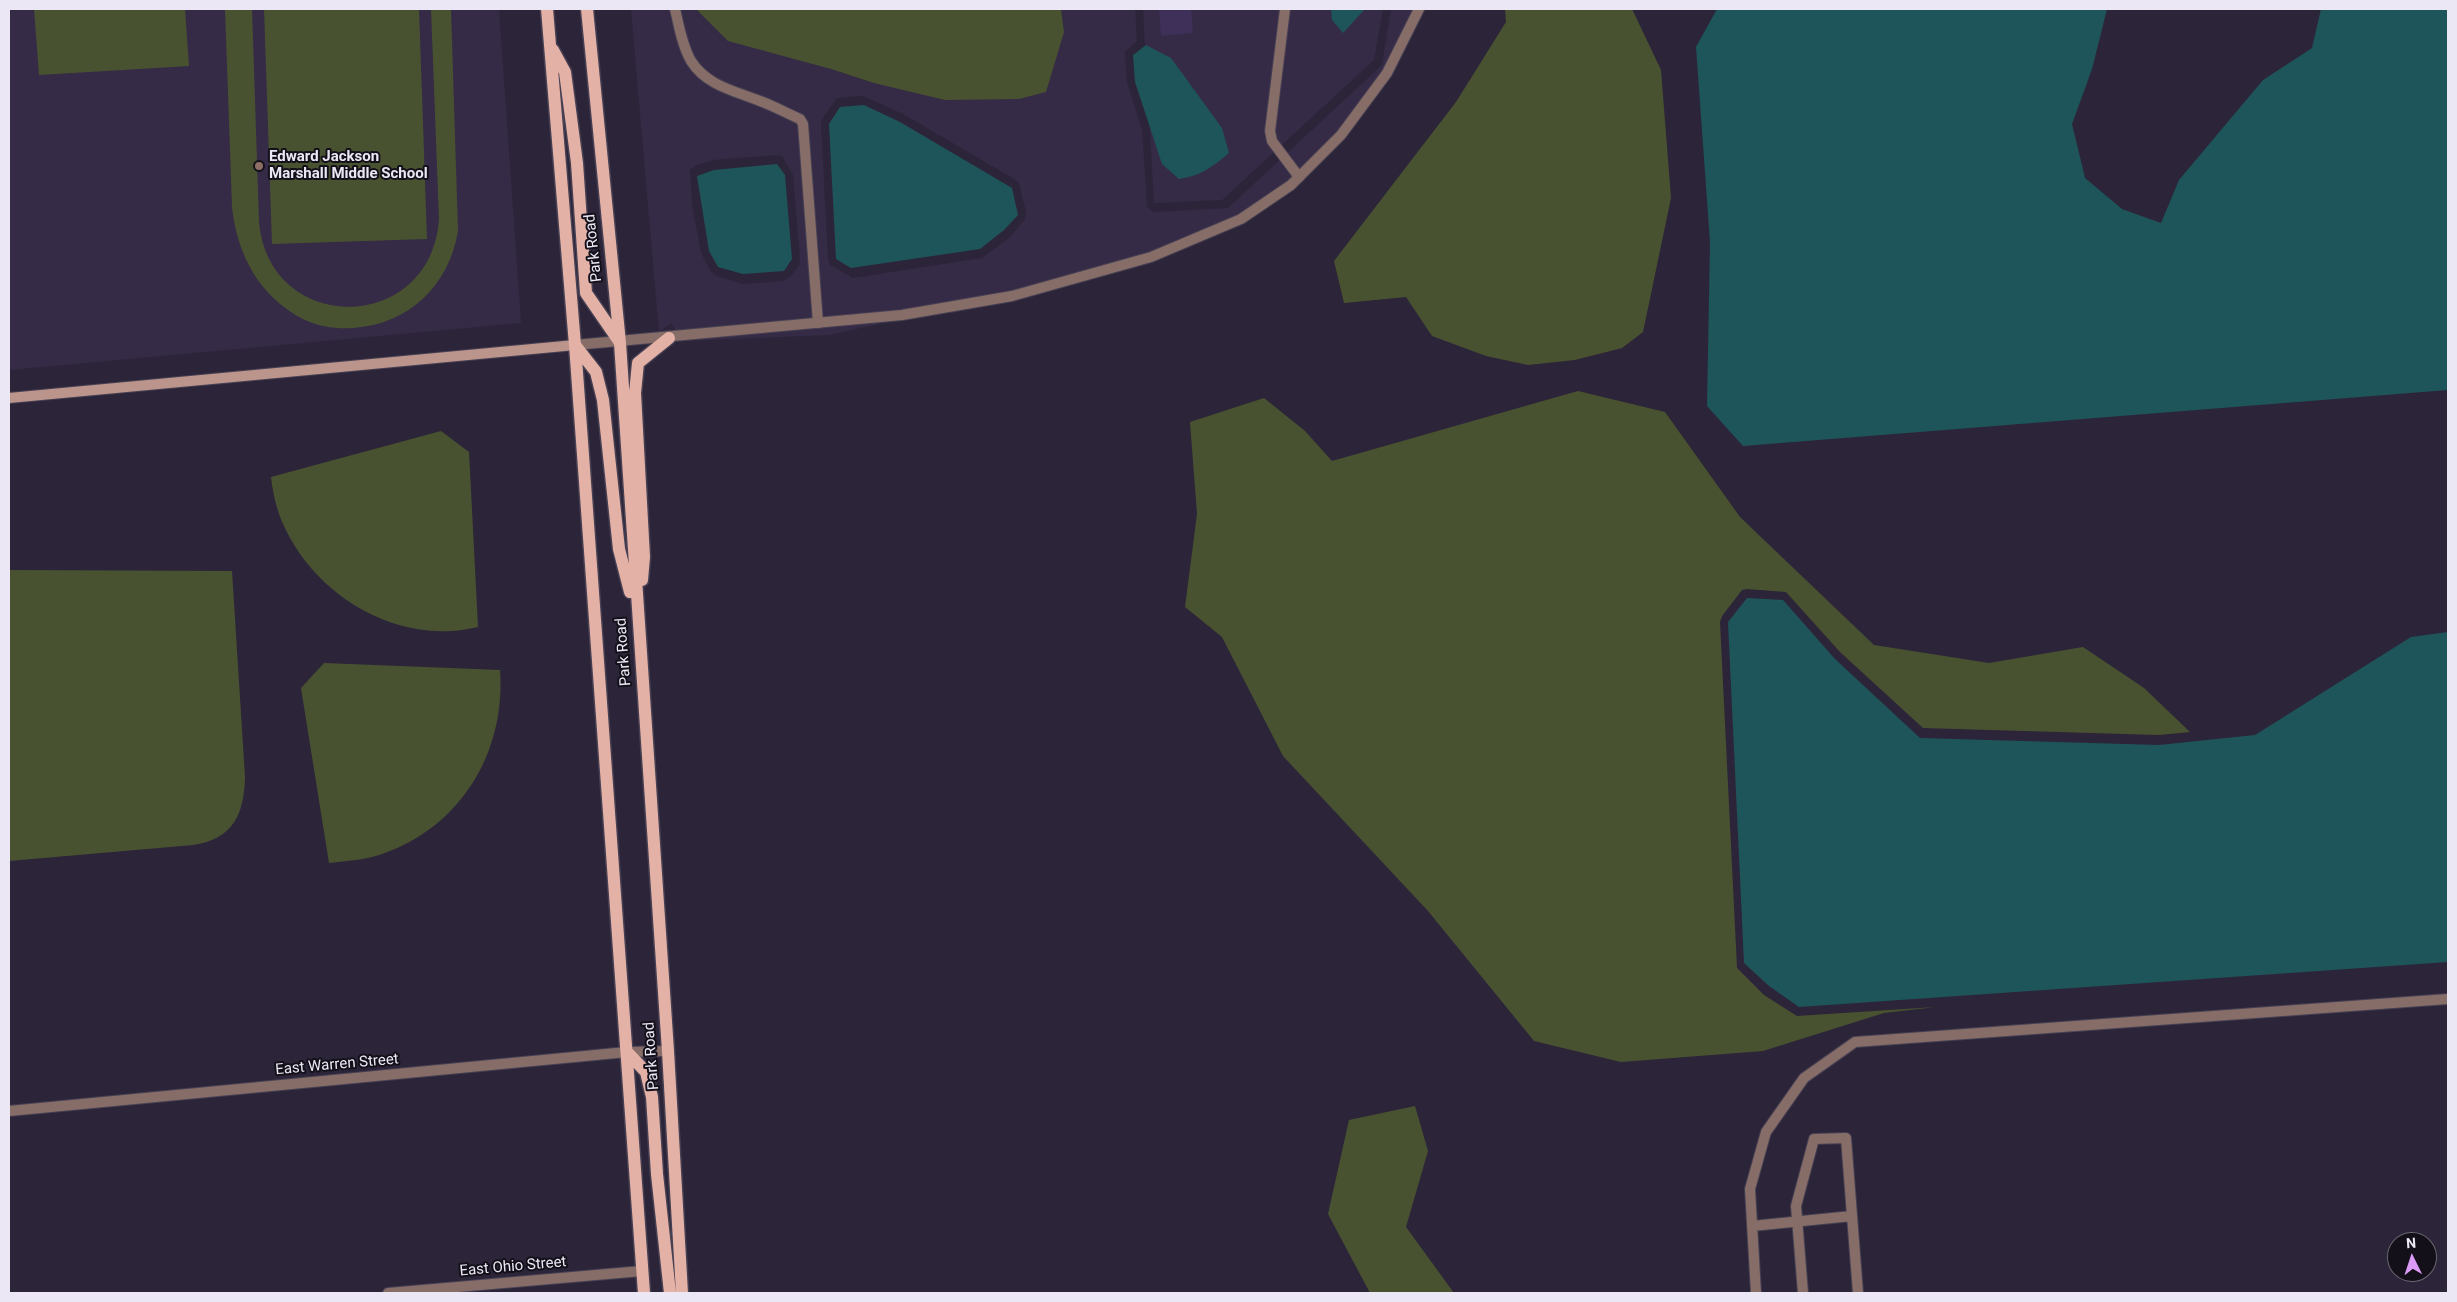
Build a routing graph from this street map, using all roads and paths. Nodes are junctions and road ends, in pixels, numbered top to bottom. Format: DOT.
graph roads {
  1 [pos="547,9"];
  2 [pos="587,9"];
  3 [pos="675,9"];
  4 [pos="1285,9"];
  5 [pos="1419,9"];
  6 [pos="550,45"];
  7 [pos="1299,177"];
  8 [pos="818,323"];
  9 [pos="669,338"];
  10 [pos="620,343"];
  11 [pos="575,345"];
  12 [pos="9,398"];
  13 [pos="638,623"];
  14 [pos="2448,999"];
  15 [pos="668,1051"];
  16 [pos="627,1052"];
  17 [pos="9,1111"];
  18 [pos="1852,1216"];
  19 [pos="1797,1222"];
  20 [pos="1752,1226"];
  21 [pos="642,1271"];
  22 [pos="388,1293"];
  23 [pos="644,1293"];
  24 [pos="670,1293"];
  25 [pos="682,1293"];
  26 [pos="1756,1293"];
  27 [pos="1803,1293"];
  28 [pos="1858,1293"];
  1 -- 6 [label="main road, Park Road"];
  2 -- 10 [label="main road, Park Road"];
  3 -- 8 [label="street"];
  4 -- 7 [label="street"];
  5 -- 7 [label="street"];
  6 -- 10 [label="main road"];
  6 -- 11 [label="main road, Park Road"];
  7 -- 8 [label="street"];
  8 -- 9 [label="street"];
  9 -- 10 [label="street"];
  9 -- 13 [label="main road"];
  10 -- 11 [label="street"];
  10 -- 13 [label="main road, Park Road"];
  11 -- 12 [label="street"];
  11 -- 13 [label="main road"];
  11 -- 16 [label="main road, Park Road"];
  13 -- 15 [label="main road, Park Road"];
  14 -- 20 [label="street"];
  15 -- 16 [label="street, East Warren Street"];
  15 -- 25 [label="main road, Park Road"];
  16 -- 17 [label="street, East Warren Street"];
  16 -- 21 [label="main road, Park Road"];
  16 -- 24 [label="main road"];
  18 -- 19 [label="street"];
  18 -- 19 [label="street"];
  18 -- 28 [label="street"];
  19 -- 20 [label="street"];
  19 -- 27 [label="street"];
  20 -- 26 [label="street"];
  21 -- 22 [label="street, East Ohio Street"];
  21 -- 23 [label="main road, Park Road"];
}
